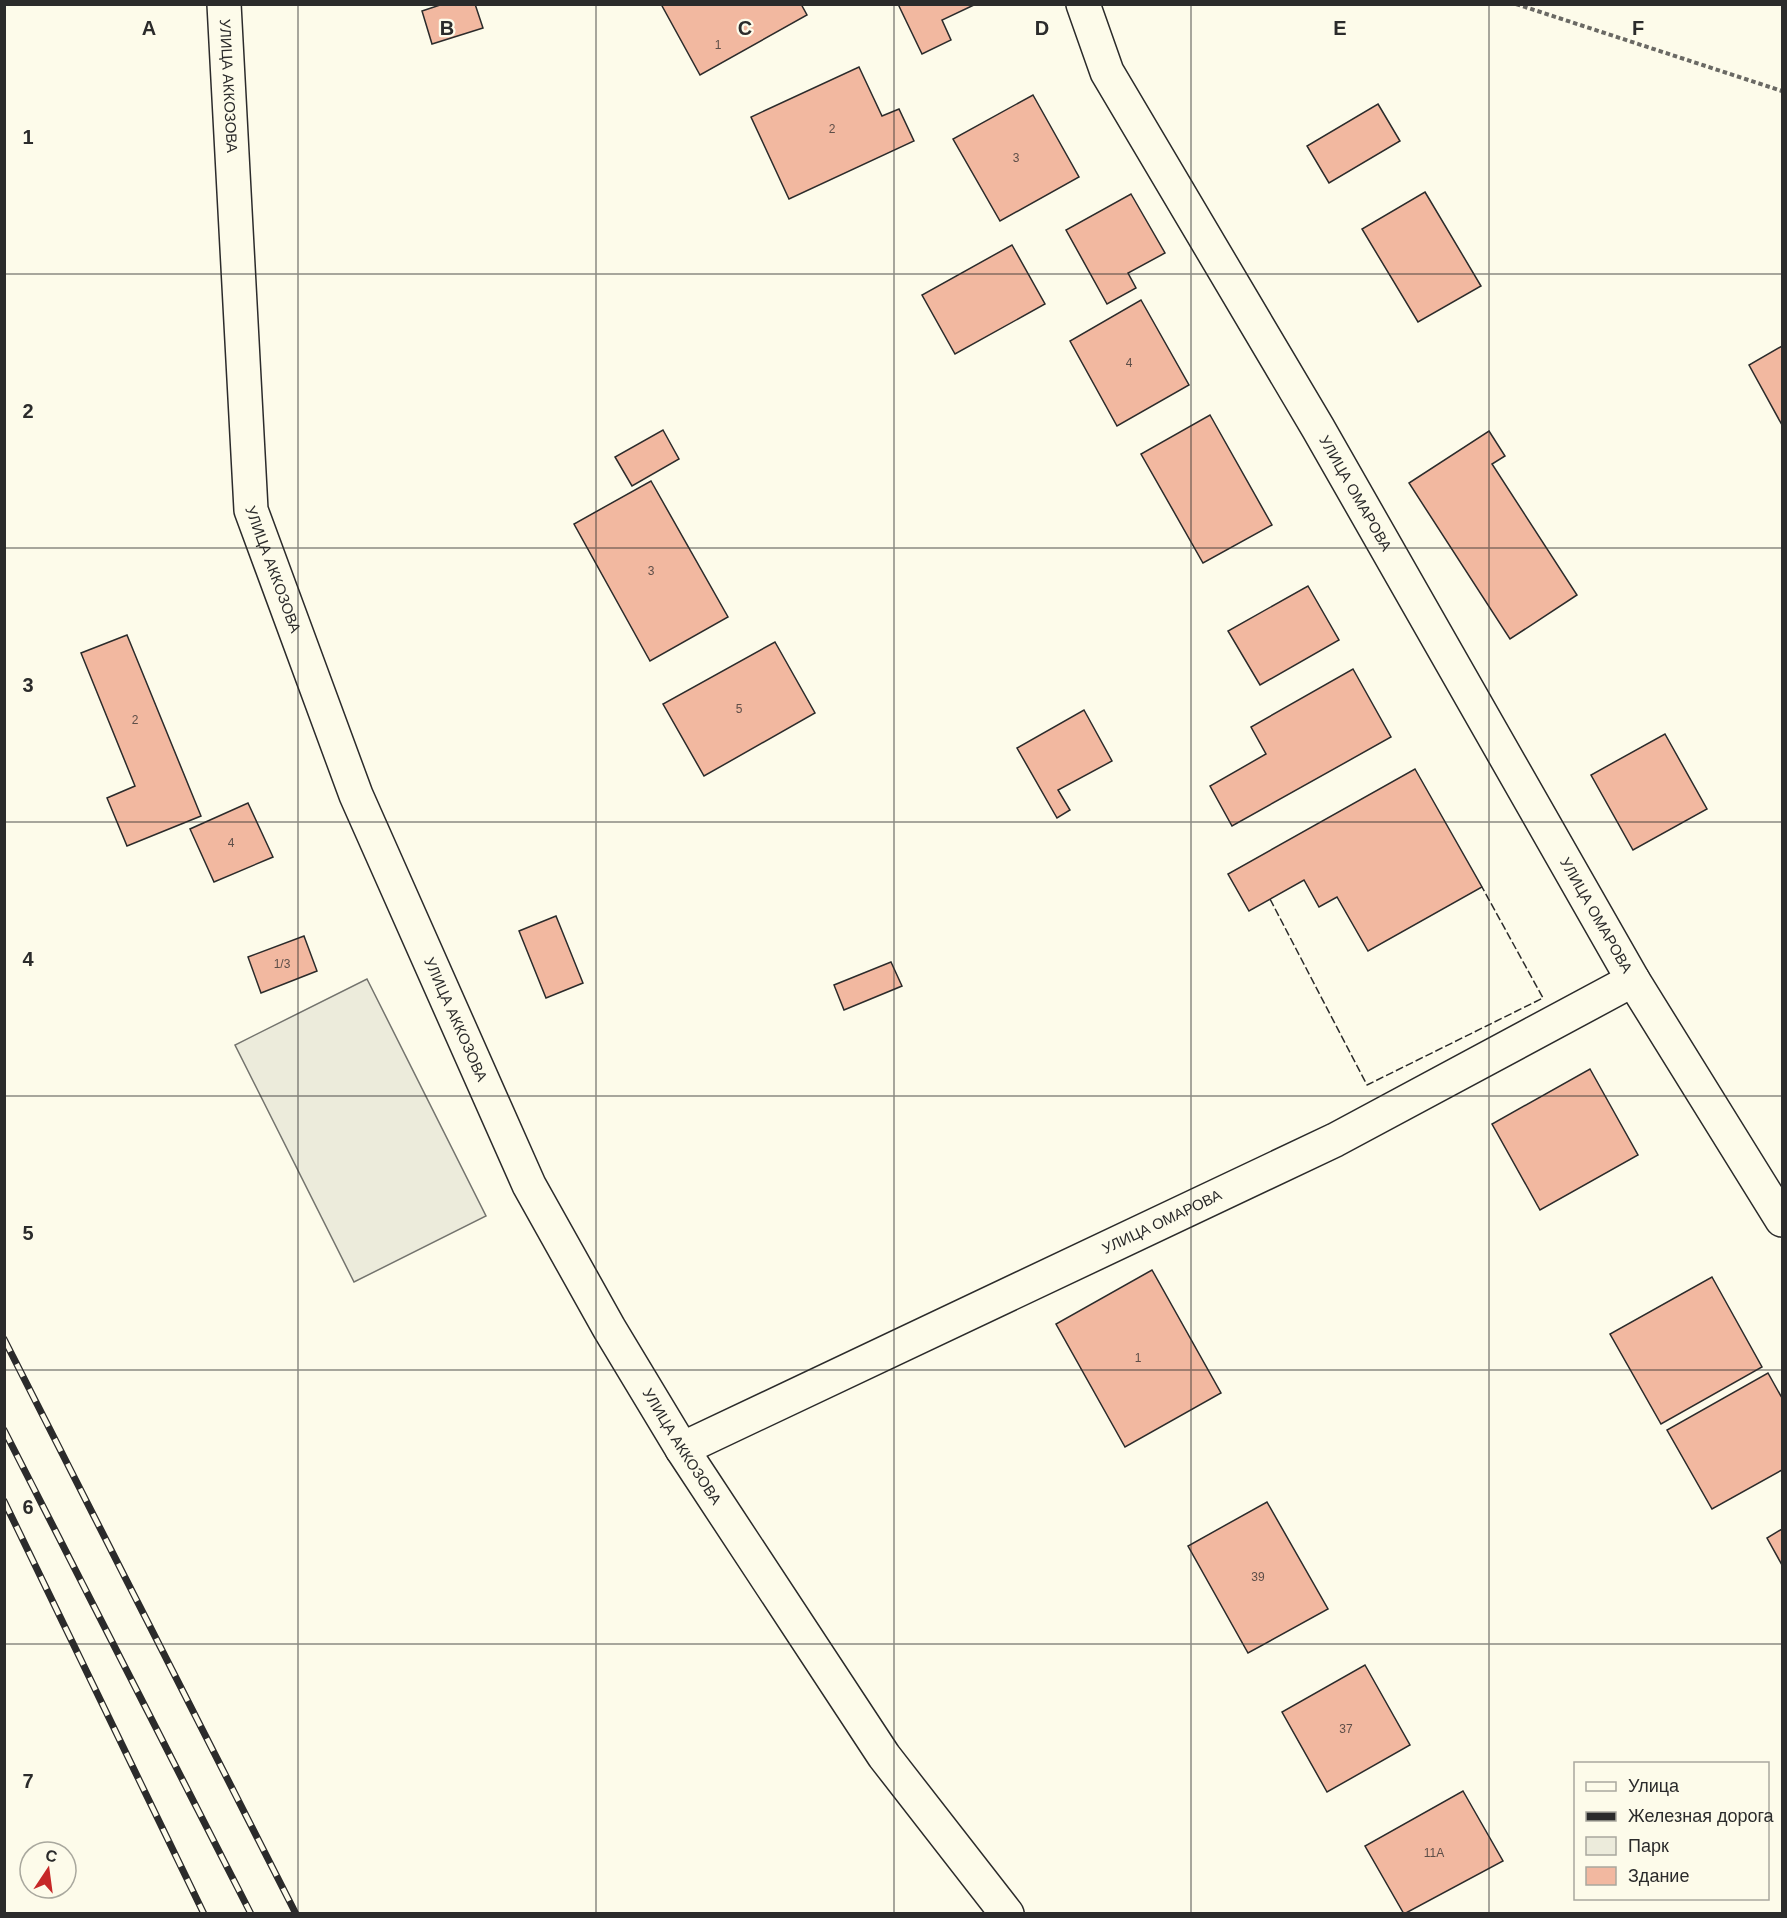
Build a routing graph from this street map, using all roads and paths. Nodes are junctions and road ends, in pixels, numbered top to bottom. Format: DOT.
graph roads {
  1 [pos="224,4"];
  2 [pos="1083,4"];
  3 [pos="1516,4"];
  4 [pos="1782,91"];
  5 [pos="1633,980"];
  6 [pos="1782,1220"];
  7 [pos="682,1449"];
  8 [pos="1007,1914"];
  1 -- 7 [label="street, УЛИЦА АККОЗОВА"];
  2 -- 5 [label="street, УЛИЦА ОМАРОВА"];
  3 -- 4 [label="path"];
  5 -- 6 [label="street, УЛИЦА ОМАРОВА"];
  5 -- 7 [label="street, УЛИЦА ОМАРОВА"];
  7 -- 8 [label="street, УЛИЦА АККОЗОВА"];
}
